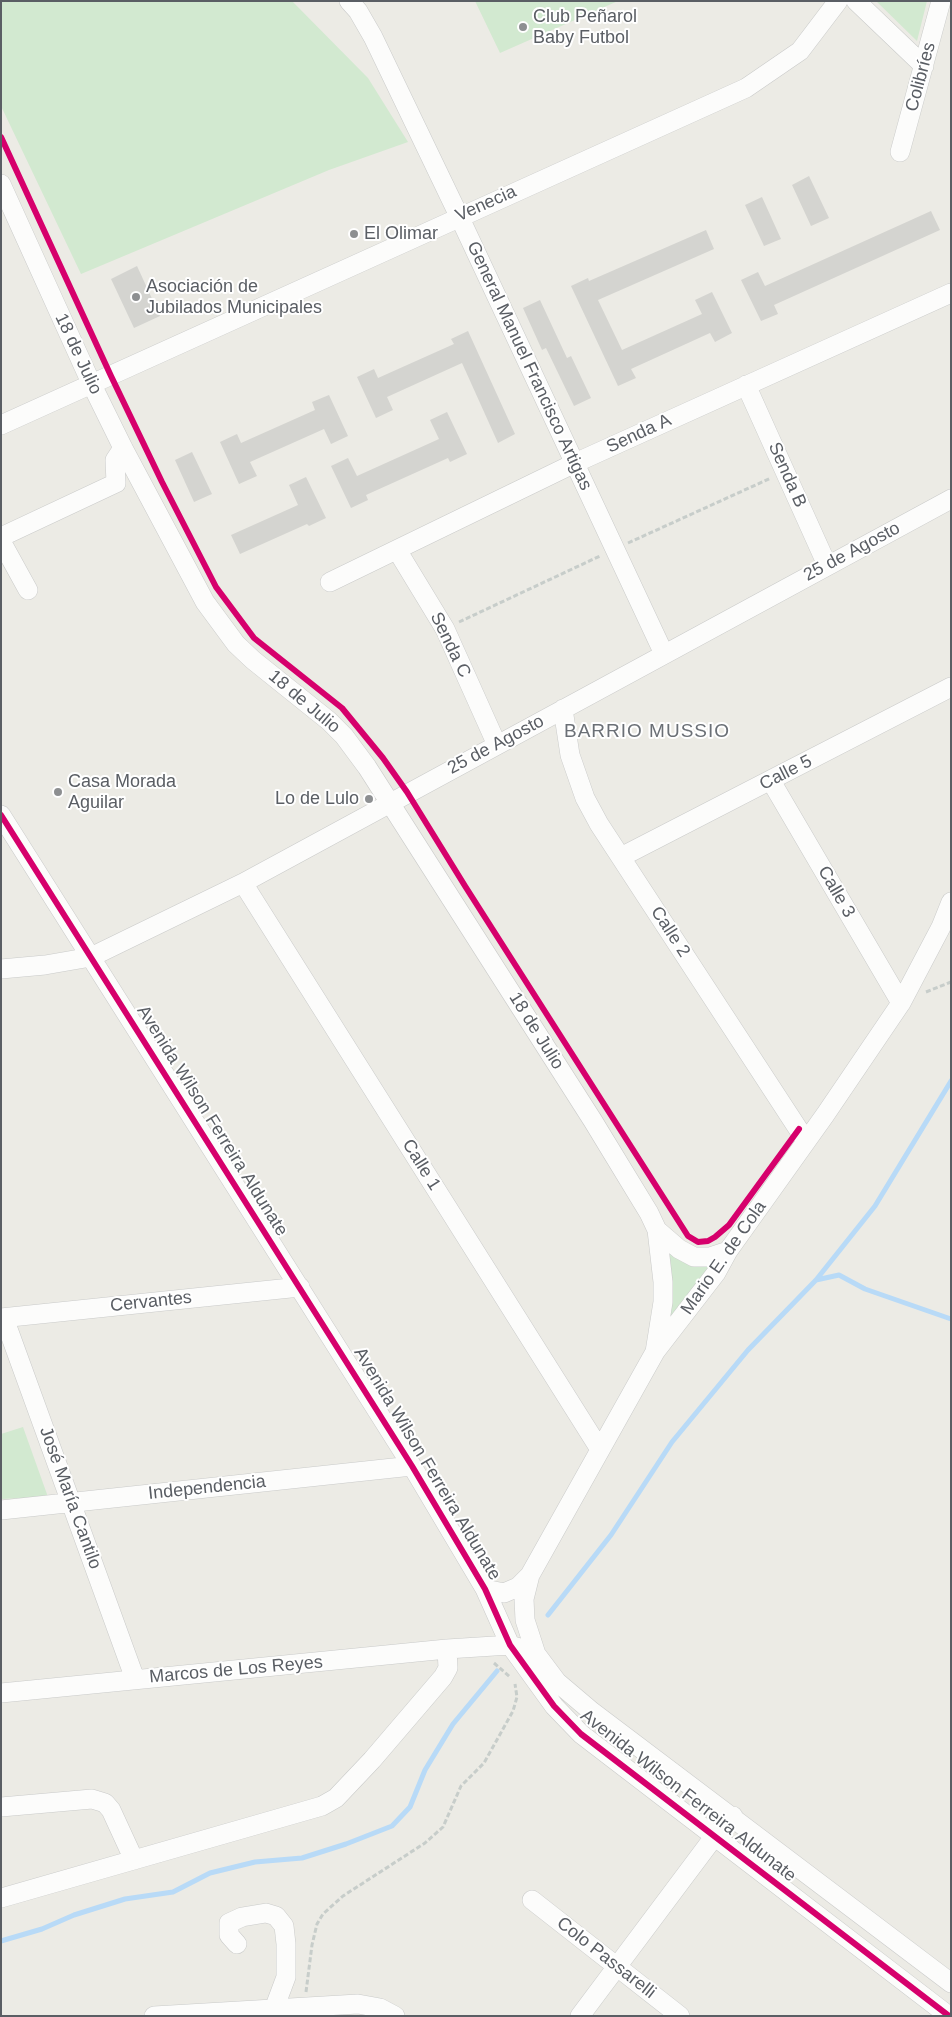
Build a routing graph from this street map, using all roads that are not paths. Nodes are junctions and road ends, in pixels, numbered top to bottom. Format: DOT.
graph roads {
  1 [pos="349,1"];
  2 [pos="838,1"];
  3 [pos="856,1"];
  4 [pos="941,1"];
  5 [pos="924,66"];
  6 [pos="900,152"];
  7 [pos="1,184"];
  8 [pos="459,216"];
  9 [pos="951,293"];
  10 [pos="92,385"];
  11 [pos="746,385"];
  12 [pos="1,425"];
  13 [pos="123,448"];
  14 [pos="575,463"];
  15 [pos="951,498"];
  16 [pos="1,538"];
  17 [pos="1,541"];
  18 [pos="397,550"];
  19 [pos="827,564"];
  20 [pos="330,582"];
  21 [pos="28,590"];
  22 [pos="664,654"];
  23 [pos="951,687"];
  24 [pos="563,709"];
  25 [pos="496,745"];
  26 [pos="771,781"];
  27 [pos="390,802"];
  28 [pos="1,815"];
  29 [pos="621,857"];
  30 [pos="243,883"];
  31 [pos="951,902"];
  32 [pos="91,957"];
  33 [pos="1,969"];
  34 [pos="901,1003"];
  35 [pos="806,1141"];
  36 [pos="657,1230"];
  37 [pos="728,1252"];
  38 [pos="300,1287"];
  39 [pos="3,1318"];
  40 [pos="655,1352"];
  41 [pos="600,1448"];
  42 [pos="412,1466"];
  43 [pos="72,1503"];
  44 [pos="1,1510"];
  45 [pos="530,1575"];
  46 [pos="485,1589"];
  47 [pos="510,1645"];
  48 [pos="470,1648"];
  49 [pos="448,1650"];
  50 [pos="536,1654"];
  51 [pos="135,1679"];
  52 [pos="536,1680"];
  53 [pos="1,1693"];
  54 [pos="1,1807"];
  55 [pos="733,1816"];
  56 [pos="714,1837"];
  57 [pos="134,1860"];
  58 [pos="1,1898"];
  59 [pos="532,1900"];
  60 [pos="237,1944"];
  61 [pos="617,1967"];
  62 [pos="948,1975"];
  63 [pos="274,2009"];
  64 [pos="154,2016"];
  65 [pos="395,2016"];
  66 [pos="580,2016"];
  67 [pos="680,2016"];
  68 [pos="949,2016"];
  1 -- 8 [label="street, General Manuel Francisco Artigas"];
  2 -- 8 [label="street, Venecia"];
  3 -- 5 [label="street"];
  4 -- 5 [label="street, Colibríes"];
  5 -- 6 [label="street, Colibríes"];
  7 -- 10 [label="street, 18 de Julio"];
  8 -- 10 [label="street, Venecia"];
  8 -- 14 [label="street, General Manuel Francisco Artigas"];
  9 -- 11 [label="street, Senda A"];
  10 -- 12 [label="street, Venecia"];
  10 -- 13 [label="street, 18 de Julio"];
  11 -- 14 [label="street, Senda A"];
  11 -- 19 [label="street, Senda B"];
  13 -- 16 [label="street"];
  13 -- 27 [label="street, 18 de Julio"];
  14 -- 18 [label="street, Senda A"];
  14 -- 22 [label="street, General Manuel Francisco Artigas"];
  15 -- 19 [label="street, 25 de Agosto"];
  17 -- 21 [label="street"];
  18 -- 20 [label="street, Senda A"];
  18 -- 25 [label="street, Senda C"];
  19 -- 22 [label="street, 25 de Agosto"];
  22 -- 24 [label="street, 25 de Agosto"];
  23 -- 26 [label="street, Calle 5"];
  24 -- 25 [label="street, 25 de Agosto"];
  24 -- 29 [label="street, Calle 2"];
  25 -- 27 [label="street, 25 de Agosto"];
  26 -- 29 [label="street, Calle 5"];
  26 -- 34 [label="street, Calle 3"];
  27 -- 30 [label="street, 25 de Agosto"];
  27 -- 36 [label="street, 18 de Julio"];
  28 -- 32 [label="street, Avenida Wilson Ferreira Aldunate"];
  29 -- 35 [label="street, Calle 2"];
  30 -- 32 [label="street, 25 de Agosto"];
  30 -- 41 [label="street, Calle 1"];
  31 -- 34 [label="street, Mario E. de Cola"];
  32 -- 33 [label="street, 25 de Agosto"];
  32 -- 38 [label="street, Avenida Wilson Ferreira Aldunate"];
  34 -- 35 [label="street, Mario E. de Cola"];
  35 -- 37 [label="street, Mario E. de Cola"];
  36 -- 37 [label="street, 18 de Julio"];
  36 -- 40 [label="street, 18 de Julio"];
  37 -- 40 [label="street, Mario E. de Cola"];
  38 -- 39 [label="street, Cervantes"];
  38 -- 42 [label="street, Avenida Wilson Ferreira Aldunate"];
  39 -- 43 [label="street, José María Cantilo"];
  40 -- 41 [label="street, Mario E. de Cola"];
  41 -- 45 [label="street, Mario E. de Cola"];
  42 -- 43 [label="street, Independencia"];
  42 -- 46 [label="street, Avenida Wilson Ferreira Aldunate"];
  43 -- 44 [label="street, Independencia"];
  43 -- 51 [label="street, José María Cantilo"];
  45 -- 46 [label="street, Mario E. de Cola"];
  45 -- 50 [label="street, Avenida Wilson Ferreira Aldunate"];
  46 -- 47 [label="street, Avenida Wilson Ferreira Aldunate"];
  47 -- 48 [label="street, Marcos de Los Reyes"];
  47 -- 50 [label="street, Marcos de Los Reyes"];
  47 -- 52 [label="street, Avenida Wilson Ferreira Aldunate"];
  48 -- 49 [label="street, Marcos de Los Reyes"];
  48 -- 52 [label="street, Marcos de Los Reyes"];
  49 -- 51 [label="street, Marcos de Los Reyes"];
  49 -- 57 [label="street"];
  50 -- 55 [label="street, Avenida Wilson Ferreira Aldunate"];
  51 -- 53 [label="street, Marcos de Los Reyes"];
  52 -- 56 [label="street, Avenida Wilson Ferreira Aldunate"];
  54 -- 57 [label="street"];
  55 -- 56 [label="street"];
  55 -- 62 [label="street, Avenida Wilson Ferreira Aldunate"];
  56 -- 61 [label="street"];
  56 -- 68 [label="street, Avenida Wilson Ferreira Aldunate"];
  57 -- 58 [label="street"];
  59 -- 61 [label="street, Colo Passarelli"];
  60 -- 63 [label="street"];
  61 -- 66 [label="street"];
  61 -- 67 [label="street, Colo Passarelli"];
  63 -- 64 [label="street"];
  63 -- 65 [label="street"];
}
